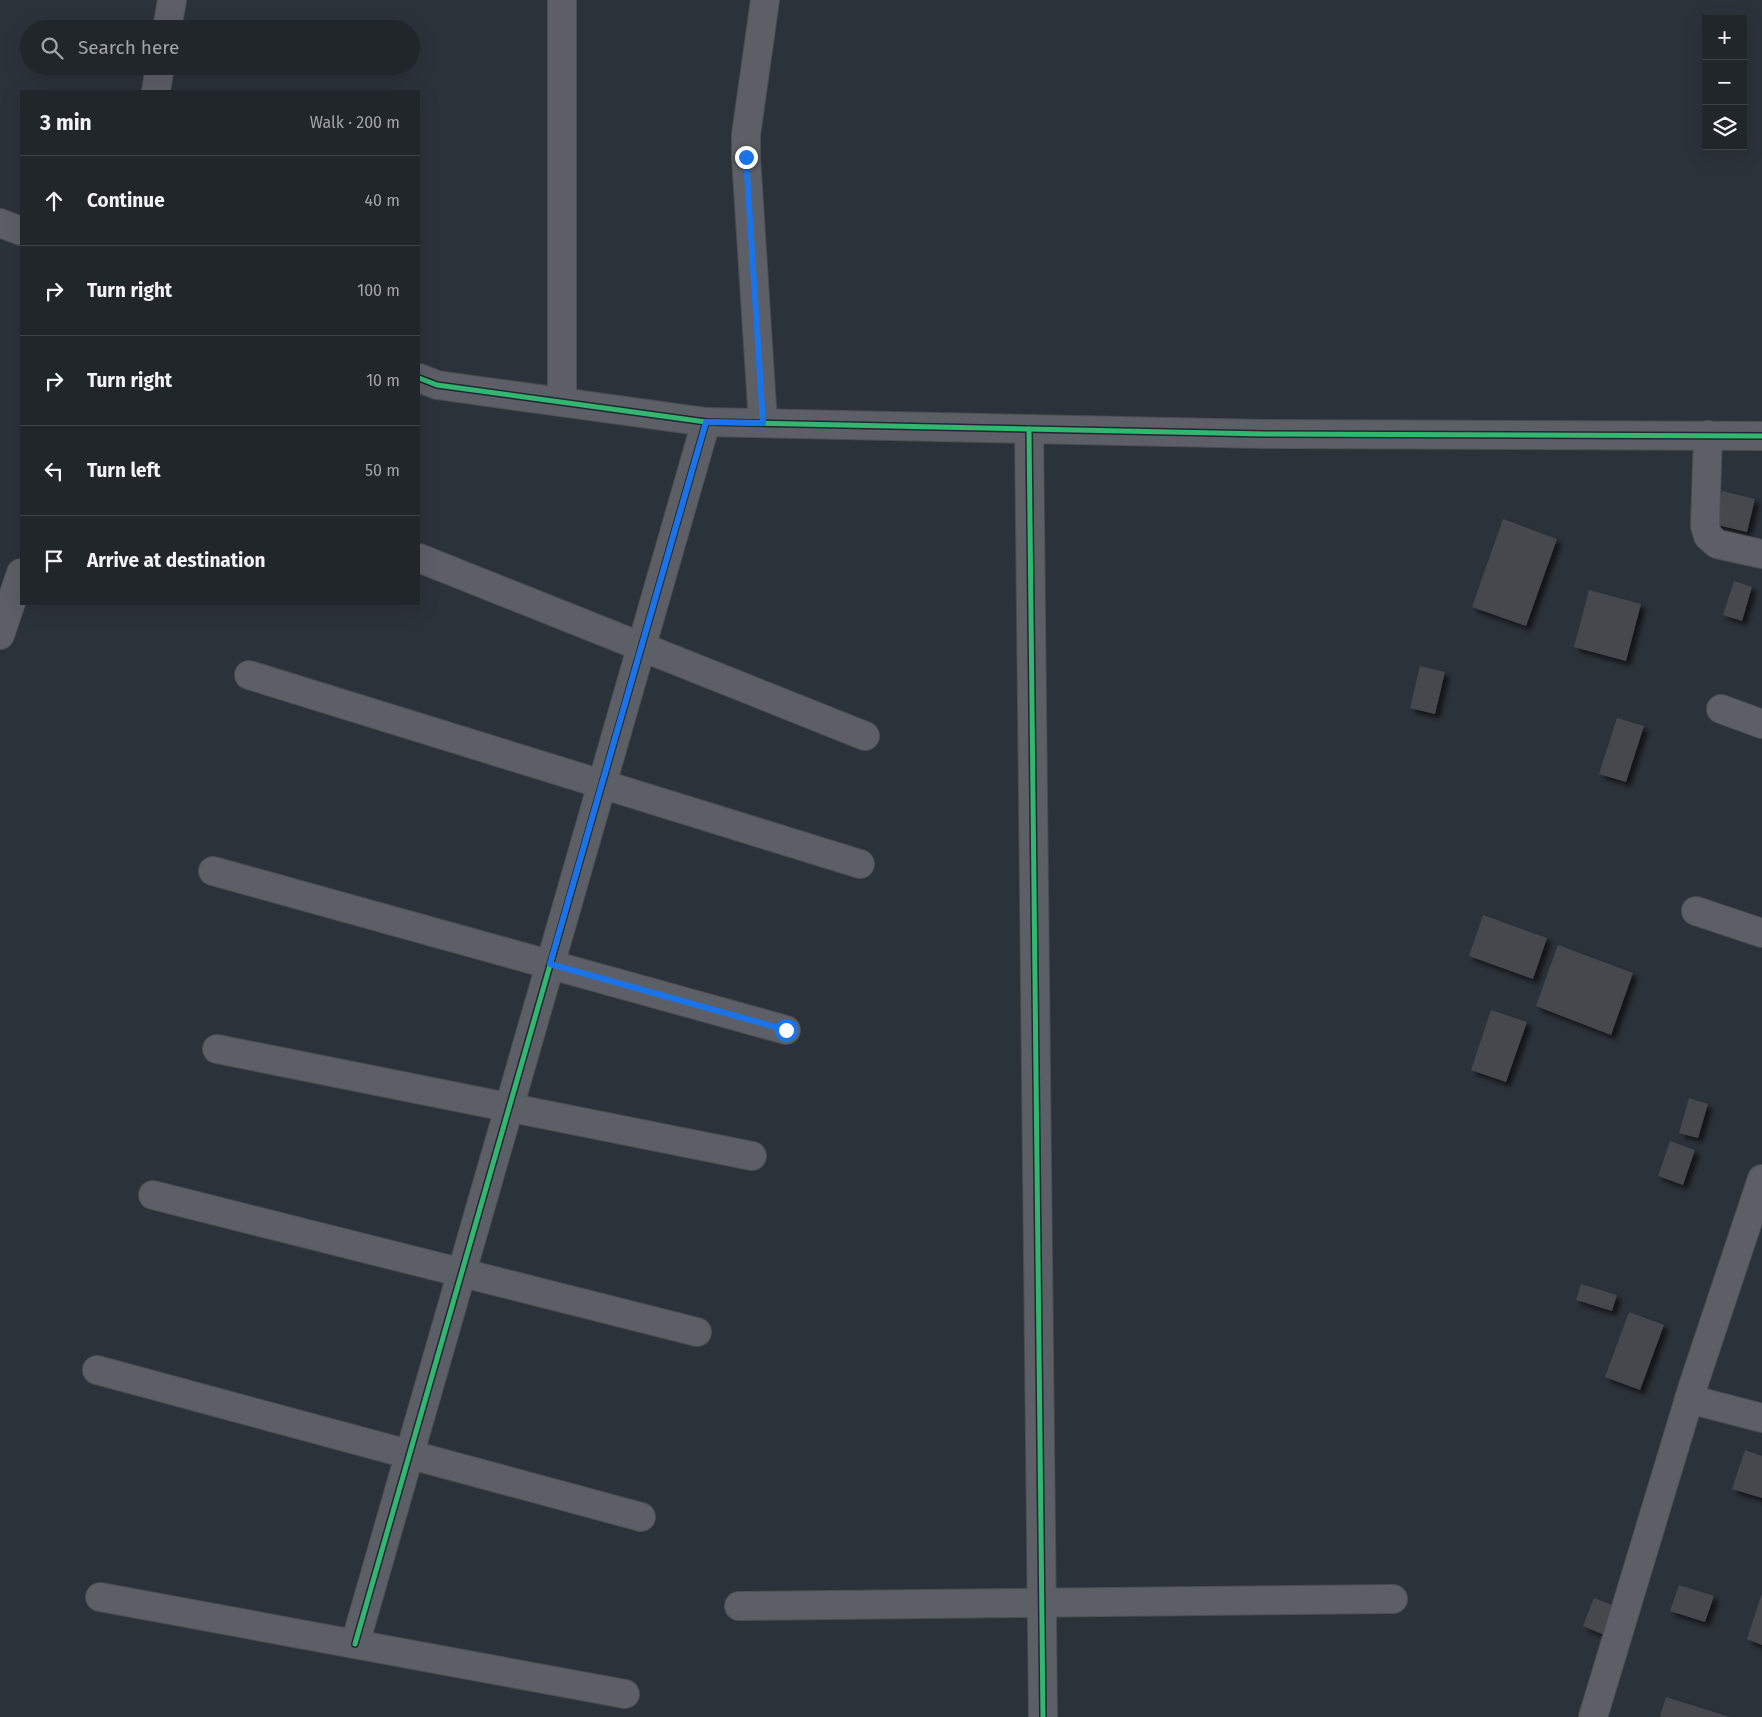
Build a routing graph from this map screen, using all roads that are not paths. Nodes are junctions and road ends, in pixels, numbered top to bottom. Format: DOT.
graph roads {
  1 [pos="172,0"];
  2 [pos="562,0"];
  3 [pos="765,0"];
  4 [pos="169,20"];
  5 [pos="159,75"];
  6 [pos="156,90"];
  7 [pos="0,223"];
  8 [pos="20,231"];
  9 [pos="420,378"];
  10 [pos="562,402"];
  11 [pos="706,422"];
  12 [pos="763,423"];
  13 [pos="1029,429"];
  14 [pos="1708,435"];
  15 [pos="1762,436"];
  16 [pos="1762,554"];
  17 [pos="420,558"];
  18 [pos="20,576"];
  19 [pos="0,635"];
  20 [pos="641,647"];
  21 [pos="249,675"];
  22 [pos="1721,709"];
  23 [pos="1762,724"];
  24 [pos="864,736"];
  25 [pos="602,784"];
  26 [pos="860,864"];
  27 [pos="213,871"];
  28 [pos="1696,911"];
  29 [pos="1762,933"];
  30 [pos="550,964"];
  31 [pos="786,1030"];
  32 [pos="217,1049"];
  33 [pos="509,1108"];
  34 [pos="752,1156"];
  35 [pos="1762,1179"];
  36 [pos="153,1195"];
  37 [pos="462,1272"];
  38 [pos="697,1332"];
  39 [pos="98,1370"];
  40 [pos="1689,1399"];
  41 [pos="1762,1418"];
  42 [pos="409,1454"];
  43 [pos="641,1517"];
  44 [pos="100,1597"];
  45 [pos="1393,1599"];
  46 [pos="1042,1603"];
  47 [pos="739,1606"];
  48 [pos="354,1644"];
  49 [pos="625,1694"];
  50 [pos="1043,1717"];
  51 [pos="1593,1717"];
  1 -- 4 [label="street"];
  2 -- 10 [label="street"];
  3 -- 12 [label="street"];
  5 -- 6 [label="street"];
  7 -- 8 [label="street"];
  9 -- 10 [label="street"];
  10 -- 11 [label="street"];
  11 -- 12 [label="street"];
  11 -- 20 [label="street"];
  12 -- 13 [label="street"];
  13 -- 14 [label="street"];
  13 -- 46 [label="street"];
  14 -- 15 [label="street"];
  14 -- 16 [label="street"];
  17 -- 20 [label="street"];
  18 -- 19 [label="street"];
  20 -- 24 [label="street"];
  20 -- 25 [label="street"];
  21 -- 25 [label="street"];
  22 -- 23 [label="street"];
  25 -- 26 [label="street"];
  25 -- 30 [label="street"];
  27 -- 30 [label="street"];
  28 -- 29 [label="street"];
  30 -- 31 [label="street"];
  30 -- 33 [label="street"];
  32 -- 33 [label="street"];
  33 -- 34 [label="street"];
  33 -- 37 [label="street"];
  35 -- 40 [label="street"];
  36 -- 37 [label="street"];
  37 -- 38 [label="street"];
  37 -- 42 [label="street"];
  39 -- 42 [label="street"];
  40 -- 41 [label="street"];
  40 -- 51 [label="street"];
  42 -- 43 [label="street"];
  42 -- 48 [label="street"];
  44 -- 48 [label="street"];
  45 -- 46 [label="street"];
  46 -- 47 [label="street"];
  46 -- 50 [label="street"];
  48 -- 49 [label="street"];
}
